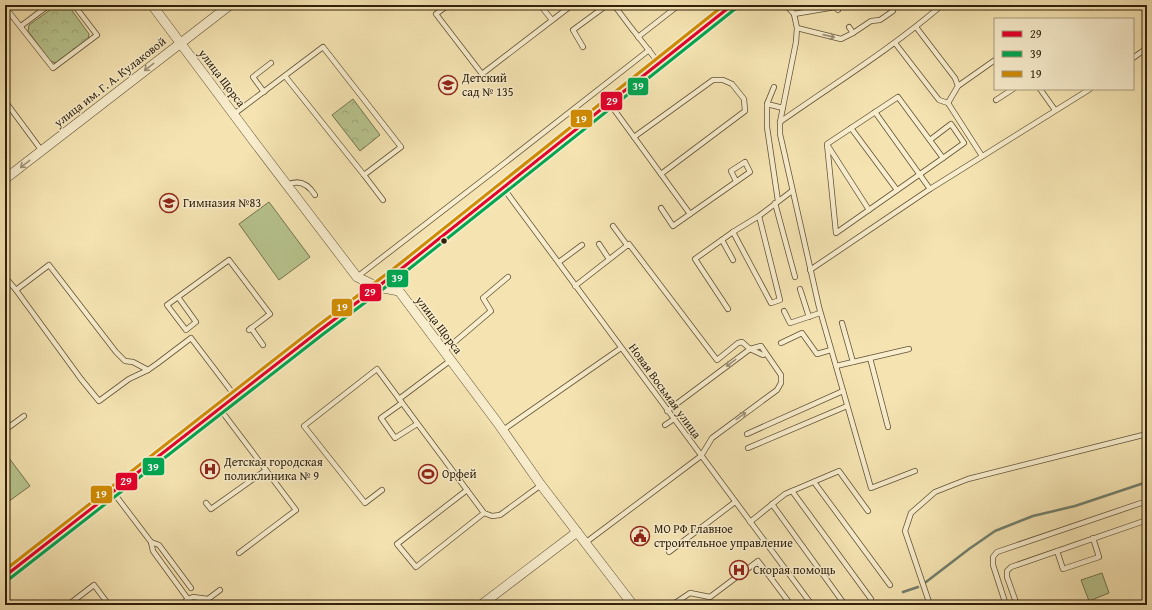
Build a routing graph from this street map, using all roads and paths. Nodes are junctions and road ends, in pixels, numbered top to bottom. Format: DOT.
graph roads {
  1 [pos="49,5"];
  2 [pos="74,5"];
  3 [pos="230,5"];
  4 [pos="448,5"];
  5 [pos="540,5"];
  6 [pos="572,5"];
  7 [pos="607,5"];
  8 [pos="614,5"];
  9 [pos="679,5"];
  10 [pos="732,5"];
  11 [pos="786,5"];
  12 [pos="889,5"];
  13 [pos="942,5"];
  14 [pos="155,6"];
  15 [pos="5,7"];
  16 [pos="837,7"];
  17 [pos="794,14"];
  18 [pos="552,20"];
  19 [pos="20,26"];
  20 [pos="849,27"];
  21 [pos="916,27"];
  22 [pos="797,28"];
  23 [pos="854,33"];
  24 [pos="638,37"];
  25 [pos="180,43"];
  26 [pos="895,43"];
  27 [pos="583,47"];
  28 [pos="1147,48"];
  29 [pos="649,50"];
  30 [pos="1134,57"];
  31 [pos="994,61"];
  32 [pos="271,63"];
  33 [pos="659,63"];
  34 [pos="285,76"];
  35 [pos="958,86"];
  36 [pos="774,87"];
  37 [pos="1011,90"];
  38 [pos="1041,90"];
  39 [pos="1088,90"];
  40 [pos="264,92"];
  41 [pos="996,100"];
  42 [pos="5,101"];
  43 [pos="609,103"];
  44 [pos="948,103"];
  45 [pos="768,104"];
  46 [pos="782,108"];
  47 [pos="1055,110"];
  48 [pos="875,112"];
  49 [pos="234,114"];
  50 [pos="780,122"];
  51 [pos="851,128"];
  52 [pos="634,137"];
  53 [pos="930,140"];
  54 [pos="827,144"];
  55 [pos="42,150"];
  56 [pos="982,156"];
  57 [pos="943,158"];
  58 [pos="661,174"];
  59 [pos="919,174"];
  60 [pos="364,175"];
  61 [pos="5,179"];
  62 [pos="736,181"];
  63 [pos="287,185"];
  64 [pos="503,187"];
  65 [pos="930,189"];
  66 [pos="897,190"];
  67 [pos="792,191"];
  68 [pos="315,195"];
  69 [pos="383,200"];
  70 [pos="777,202"];
  71 [pos="661,208"];
  72 [pos="869,210"];
  73 [pos="690,214"];
  74 [pos="759,216"];
  75 [pos="613,226"];
  76 [pos="733,232"];
  77 [pos="722,240"];
  78 [pos="599,244"];
  79 [pos="582,245"];
  80 [pos="627,246"];
  81 [pos="609,259"];
  82 [pos="733,260"];
  83 [pos="559,262"];
  84 [pos="810,270"];
  85 [pos="396,273"];
  86 [pos="357,277"];
  87 [pos="508,277"];
  88 [pos="796,277"];
  89 [pos="5,278"];
  90 [pos="576,286"];
  91 [pos="378,287"];
  92 [pos="800,289"];
  93 [pos="16,290"];
  94 [pos="399,291"];
  95 [pos="367,296"];
  96 [pos="178,297"];
  97 [pos="728,309"];
  98 [pos="784,311"];
  99 [pos="820,313"];
  100 [pos="809,317"];
  101 [pos="842,323"];
  102 [pos="186,330"];
  103 [pos="191,338"];
  104 [pos="781,343"];
  105 [pos="263,345"];
  106 [pos="621,348"];
  107 [pos="750,349"];
  108 [pos="909,349"];
  109 [pos="831,350"];
  110 [pos="444,351"];
  111 [pos="764,355"];
  112 [pos="870,358"];
  113 [pos="451,360"];
  114 [pos="853,362"];
  115 [pos="836,366"];
  116 [pos="148,370"];
  117 [pos="843,391"];
  118 [pos="236,397"];
  119 [pos="400,401"];
  120 [pos="848,406"];
  121 [pos="220,409"];
  122 [pos="667,411"];
  123 [pos="24,416"];
  124 [pos="674,419"];
  125 [pos="417,424"];
  126 [pos="665,426"];
  127 [pos="888,427"];
  128 [pos="5,430"];
  129 [pos="503,430"];
  130 [pos="747,434"];
  131 [pos="1147,434"];
  132 [pos="748,448"];
  133 [pos="700,456"];
  134 [pos="266,470"];
  135 [pos="915,471"];
  136 [pos="814,482"];
  137 [pos="541,485"];
  138 [pos="382,490"];
  139 [pos="467,490"];
  140 [pos="792,491"];
  141 [pos="113,492"];
  142 [pos="1147,501"];
  143 [pos="735,502"];
  144 [pos="206,503"];
  145 [pos="772,504"];
  146 [pos="868,512"];
  147 [pos="484,513"];
  148 [pos="1145,521"];
  149 [pos="750,522"];
  150 [pos="1147,530"];
  151 [pos="577,532"];
  152 [pos="1093,538"];
  153 [pos="151,542"];
  154 [pos="585,543"];
  155 [pos="1057,551"];
  156 [pos="669,552"];
  157 [pos="239,553"];
  158 [pos="5,576"];
  159 [pos="890,585"];
  160 [pos="191,588"];
  161 [pos="220,590"];
  162 [pos="871,598"];
  163 [pos="188,599"];
  164 [pos="68,605"];
  165 [pos="109,605"];
  166 [pos="181,605"];
  167 [pos="481,605"];
  168 [pos="633,605"];
  169 [pos="672,605"];
  170 [pos="791,605"];
  171 [pos="812,605"];
  172 [pos="845,605"];
  173 [pos="920,605"];
  174 [pos="923,605"];
  175 [pos="930,605"];
  176 [pos="1006,605"];
  177 [pos="1017,605"];
  1 -- 19 [label="lane"];
  2 -- 19 [label="lane"];
  3 -- 25 [label="street, улица им. Г. А. Кулаковой"];
  4 -- 18 [label="lane"];
  5 -- 18 [label="lane"];
  6 -- 18 [label="lane"];
  7 -- 27 [label="lane"];
  8 -- 24 [label="lane"];
  9 -- 24 [label="lane"];
  10 -- 33 [label="main road"];
  11 -- 17 [label="lane"];
  12 -- 23 [label="lane"];
  13 -- 21 [label="lane"];
  14 -- 25 [label="street, улица Щорса"];
  15 -- 19 [label="lane"];
  16 -- 17 [label="lane"];
  17 -- 22 [label="lane"];
  20 -- 23 [label="lane"];
  21 -- 26 [label="lane"];
  21 -- 35 [label="lane"];
  22 -- 23 [label="lane, one-way"];
  22 -- 46 [label="lane"];
  24 -- 29 [label="lane"];
  25 -- 49 [label="street, улица Щорса"];
  25 -- 55 [label="street, улица им. Г. А. Кулаковой, one-way"];
  26 -- 44 [label="lane"];
  26 -- 50 [label="lane"];
  28 -- 30 [label="lane"];
  29 -- 33 [label="lane"];
  29 -- 86 [label="lane"];
  31 -- 35 [label="lane"];
  32 -- 40 [label="lane"];
  33 -- 43 [label="main road"];
  34 -- 40 [label="lane"];
  34 -- 60 [label="lane"];
  34 -- 60 [label="lane"];
  35 -- 44 [label="lane"];
  36 -- 45 [label="lane"];
  37 -- 41 [label="lane"];
  38 -- 47 [label="lane"];
  39 -- 47 [label="lane"];
  40 -- 49 [label="lane"];
  42 -- 55 [label="lane"];
  43 -- 52 [label="lane"];
  43 -- 64 [label="main road"];
  44 -- 56 [label="lane"];
  45 -- 46 [label="lane"];
  45 -- 70 [label="lane"];
  46 -- 50 [label="lane"];
  47 -- 56 [label="lane"];
  48 -- 51 [label="lane"];
  48 -- 53 [label="lane"];
  48 -- 59 [label="lane"];
  49 -- 63 [label="street, улица Щорса"];
  50 -- 67 [label="lane"];
  51 -- 54 [label="lane"];
  51 -- 66 [label="lane"];
  52 -- 58 [label="lane"];
  52 -- 58 [label="lane"];
  53 -- 57 [label="lane"];
  53 -- 57 [label="lane"];
  54 -- 72 [label="lane"];
  54 -- 72 [label="lane"];
  55 -- 61 [label="street, улица им. Г. А. Кулаковой, one-way"];
  56 -- 65 [label="lane"];
  57 -- 59 [label="lane"];
  58 -- 73 [label="lane"];
  59 -- 65 [label="lane"];
  59 -- 66 [label="lane"];
  60 -- 69 [label="lane"];
  62 -- 73 [label="lane"];
  63 -- 68 [label="lane"];
  63 -- 86 [label="street, улица Щорса"];
  64 -- 83 [label="lane, Новая Восьмая улица"];
  64 -- 85 [label="main road"];
  65 -- 84 [label="lane"];
  66 -- 72 [label="lane"];
  67 -- 70 [label="lane"];
  67 -- 84 [label="lane"];
  70 -- 74 [label="lane"];
  70 -- 88 [label="lane"];
  71 -- 73 [label="lane"];
  74 -- 76 [label="lane"];
  74 -- 76 [label="lane"];
  75 -- 80 [label="lane"];
  76 -- 77 [label="lane"];
  77 -- 82 [label="lane"];
  77 -- 97 [label="lane"];
  78 -- 81 [label="lane"];
  79 -- 83 [label="lane"];
  80 -- 81 [label="lane"];
  80 -- 107 [label="lane"];
  81 -- 90 [label="lane"];
  83 -- 90 [label="lane, Новая Восьмая улица"];
  84 -- 99 [label="lane"];
  85 -- 91 [label="main road"];
  85 -- 94 [label="street"];
  86 -- 91 [label="street, улица Щорса"];
  86 -- 95 [label="street"];
  87 -- 110 [label="lane"];
  89 -- 93 [label="lane"];
  90 -- 106 [label="lane, Новая Восьмая улица"];
  91 -- 94 [label="street, улица Щорса"];
  91 -- 95 [label="main road"];
  92 -- 100 [label="lane"];
  93 -- 116 [label="lane"];
  93 -- 116 [label="lane"];
  94 -- 110 [label="street, улица Щорса"];
  95 -- 118 [label="main road"];
  96 -- 102 [label="lane"];
  96 -- 102 [label="lane"];
  96 -- 105 [label="lane"];
  98 -- 100 [label="lane"];
  99 -- 100 [label="lane"];
  99 -- 109 [label="lane"];
  101 -- 114 [label="lane"];
  102 -- 103 [label="lane"];
  103 -- 116 [label="lane"];
  103 -- 118 [label="lane"];
  104 -- 109 [label="lane"];
  106 -- 122 [label="lane, Новая Восьмая улица"];
  106 -- 129 [label="lane"];
  107 -- 111 [label="lane"];
  107 -- 122 [label="lane, one-way"];
  133 -- 107 [label="lane, one-way"];
  108 -- 112 [label="lane"];
  109 -- 115 [label="lane"];
  110 -- 113 [label="street, улица Щорса"];
  112 -- 114 [label="lane"];
  112 -- 127 [label="lane"];
  113 -- 119 [label="lane"];
  113 -- 129 [label="street, улица Щорса"];
  114 -- 115 [label="lane"];
  115 -- 117 [label="lane"];
  117 -- 120 [label="lane"];
  117 -- 130 [label="lane"];
  118 -- 121 [label="main road"];
  119 -- 125 [label="lane"];
  119 -- 125 [label="lane"];
  119 -- 138 [label="lane"];
  120 -- 132 [label="lane"];
  120 -- 135 [label="lane"];
  121 -- 134 [label="lane"];
  121 -- 141 [label="main road"];
  122 -- 124 [label="lane, Новая Восьмая улица"];
  123 -- 128 [label="lane"];
  124 -- 126 [label="lane"];
  124 -- 133 [label="lane, Новая Восьмая улица"];
  125 -- 139 [label="lane"];
  129 -- 137 [label="street, улица Щорса"];
  131 -- 175 [label="lane"];
  133 -- 143 [label="lane, Новая Восьмая улица"];
  133 -- 154 [label="lane"];
  134 -- 144 [label="lane"];
  134 -- 157 [label="lane"];
  136 -- 140 [label="lane"];
  136 -- 146 [label="lane"];
  136 -- 159 [label="lane"];
  137 -- 147 [label="lane"];
  137 -- 151 [label="street, улица Щорса"];
  139 -- 147 [label="lane"];
  139 -- 147 [label="lane"];
  140 -- 145 [label="lane"];
  140 -- 162 [label="lane"];
  141 -- 153 [label="lane"];
  141 -- 158 [label="main road"];
  142 -- 176 [label="lane"];
  143 -- 149 [label="lane, Новая Восьмая улица"];
  143 -- 156 [label="lane"];
  145 -- 149 [label="lane"];
  145 -- 172 [label="lane"];
  148 -- 150 [label="lane"];
  148 -- 152 [label="lane"];
  149 -- 171 [label="lane, Новая Восьмая улица"];
  151 -- 154 [label="street, улица Щорса"];
  151 -- 167 [label="street"];
  152 -- 155 [label="lane"];
  152 -- 155 [label="lane"];
  153 -- 160 [label="lane"];
  153 -- 163 [label="lane"];
  154 -- 168 [label="street, улица Щорса"];
  155 -- 177 [label="lane"];
  161 -- 163 [label="lane"];
  163 -- 166 [label="lane"];
  164 -- 165 [label="lane"];
  169 -- 170 [label="lane"];
  173 -- 174 [label="lane"];
}
